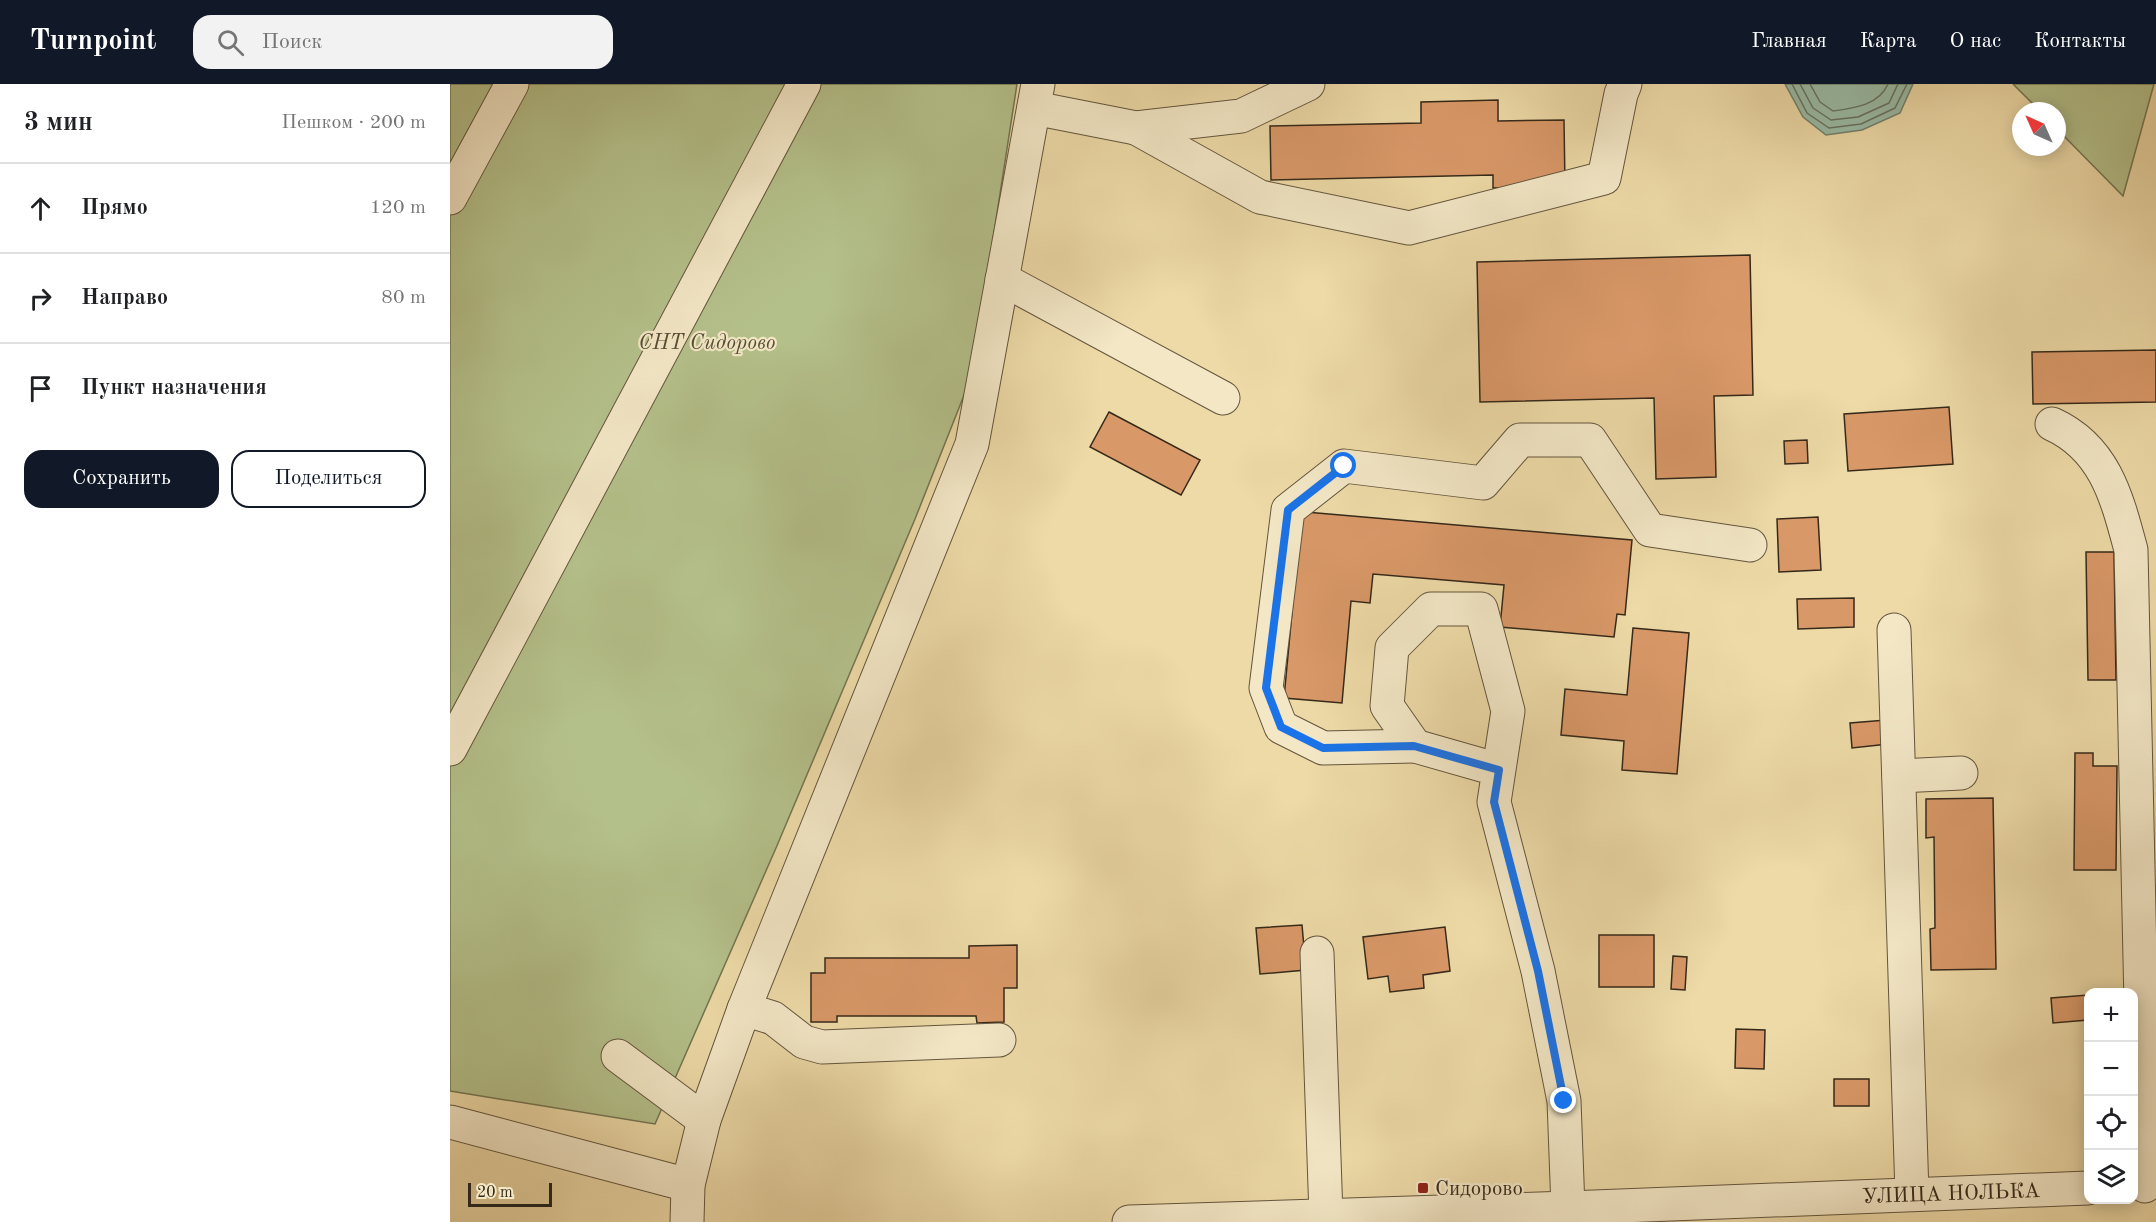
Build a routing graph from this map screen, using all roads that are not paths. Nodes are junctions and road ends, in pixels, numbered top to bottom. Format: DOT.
graph roads {
  1 [pos="512,84"];
  2 [pos="804,84"];
  3 [pos="1308,84"];
  4 [pos="1624,84"];
  5 [pos="1036,96"];
  6 [pos="1136,128"];
  7 [pos="450,198"];
  8 [pos="1002,279"];
  9 [pos="1223,398"];
  10 [pos="2052,424"];
  11 [pos="1750,545"];
  12 [pos="1894,630"];
  13 [pos="1414,746"];
  14 [pos="450,749"];
  15 [pos="1499,770"];
  16 [pos="1961,773"];
  17 [pos="1899,776"];
  18 [pos="1317,953"];
  19 [pos="744,1009"];
  20 [pos="999,1040"];
  21 [pos="618,1056"];
  22 [pos="704,1120"];
  23 [pos="450,1122"];
  24 [pos="688,1185"];
  25 [pos="2145,1186"];
  26 [pos="2084,1188"];
  27 [pos="1912,1194"];
  28 [pos="1568,1208"];
  29 [pos="1326,1216"];
  30 [pos="687,1222"];
  31 [pos="1129,1222"];
  1 -- 7 [label="street"];
  2 -- 14 [label="street"];
  3 -- 6 [label="street"];
  4 -- 6 [label="street"];
  5 -- 6 [label="street"];
  5 -- 8 [label="street"];
  8 -- 9 [label="street"];
  8 -- 19 [label="street"];
  10 -- 25 [label="street"];
  11 -- 13 [label="street"];
  12 -- 17 [label="street"];
  13 -- 15 [label="street"];
  13 -- 15 [label="street"];
  15 -- 28 [label="street"];
  16 -- 17 [label="street"];
  17 -- 27 [label="street"];
  18 -- 29 [label="street"];
  19 -- 20 [label="street"];
  19 -- 22 [label="street"];
  21 -- 22 [label="street"];
  22 -- 24 [label="street"];
  23 -- 24 [label="street"];
  24 -- 30 [label="street"];
  26 -- 27 [label="street, УЛИЦА НОЛЬКА"];
  27 -- 28 [label="street, УЛИЦА НОЛЬКА"];
  28 -- 29 [label="street, УЛИЦА НОЛЬКА"];
  29 -- 31 [label="street, УЛИЦА НОЛЬКА"];
}
